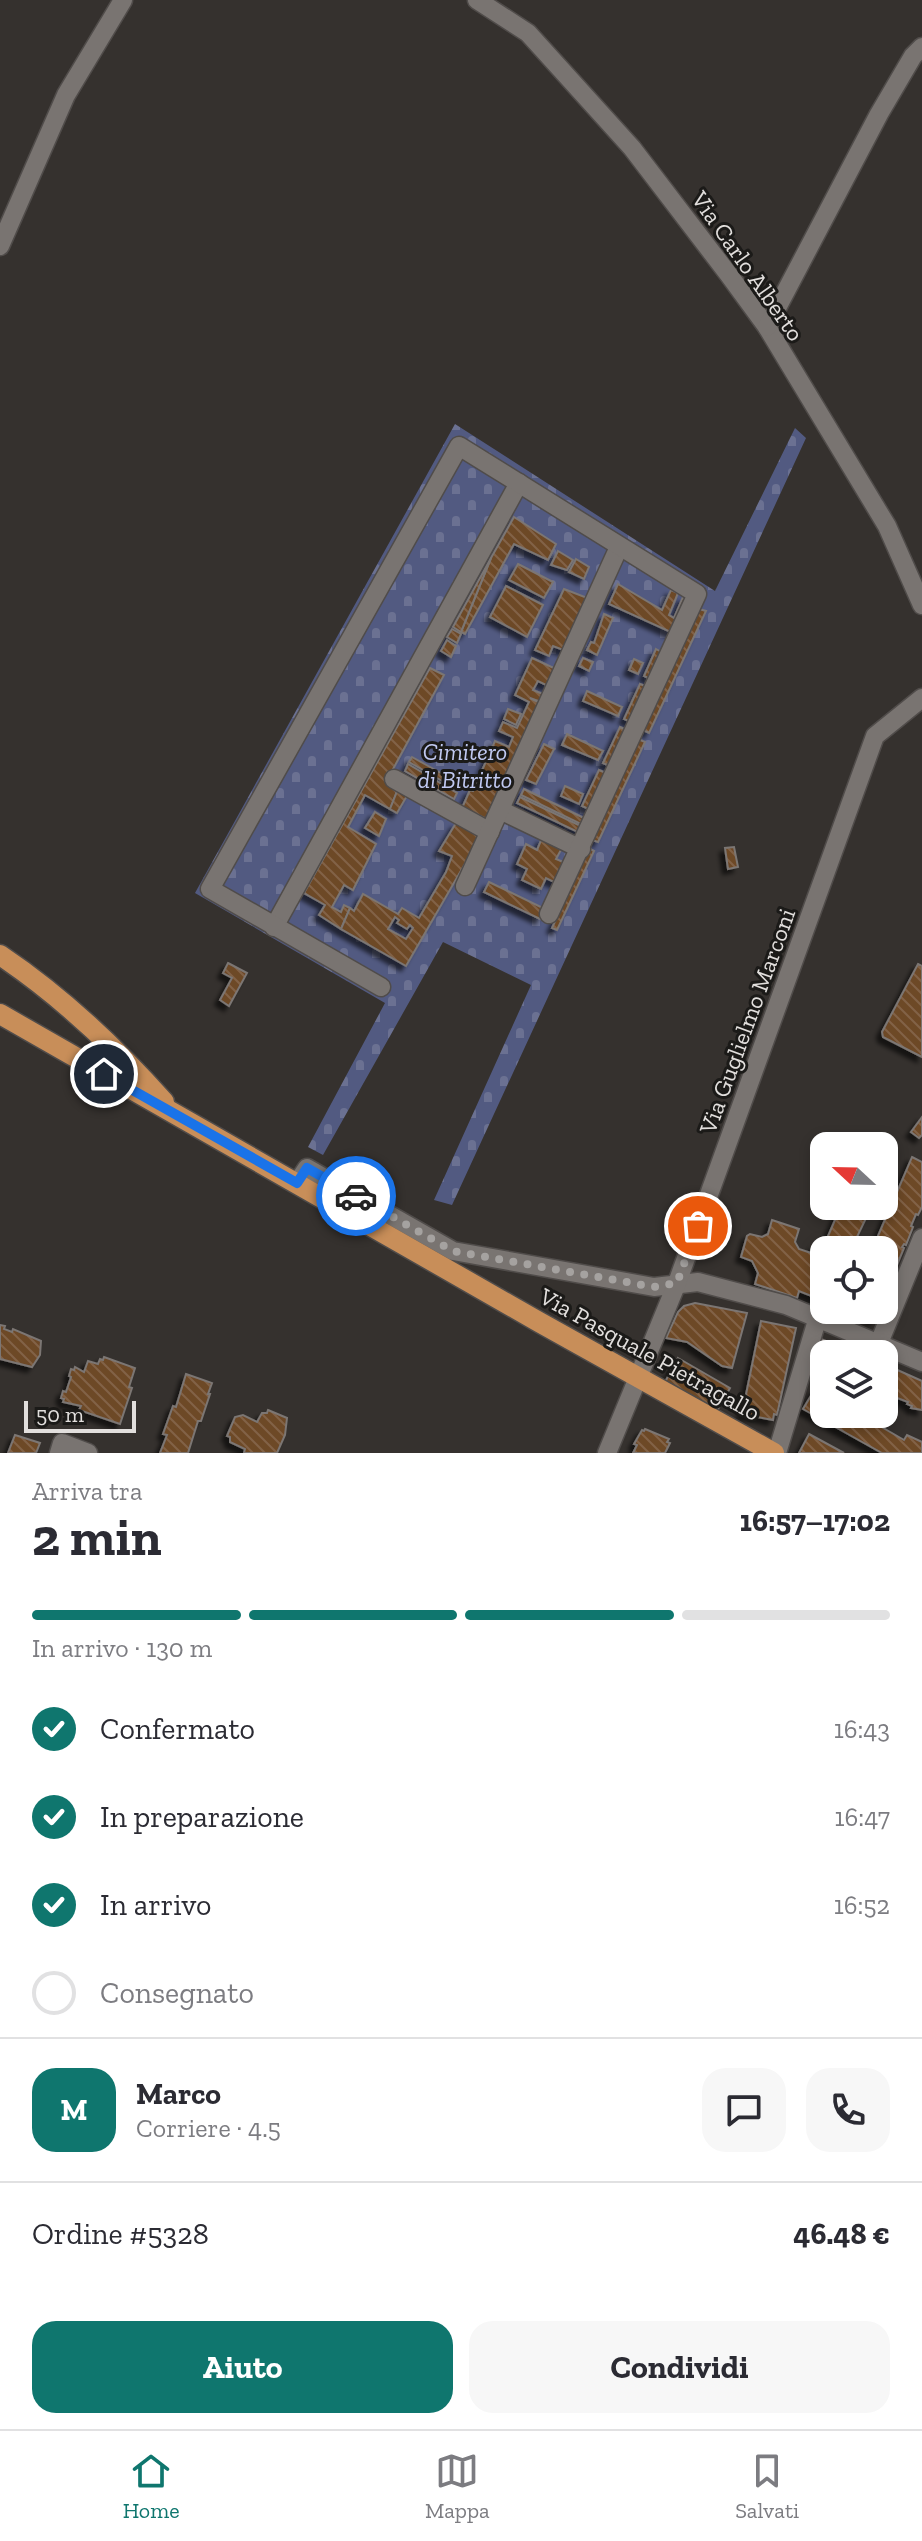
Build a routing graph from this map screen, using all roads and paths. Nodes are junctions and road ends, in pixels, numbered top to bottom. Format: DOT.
graph roads {
  1 [pos="123,0"];
  2 [pos="477,0"];
  3 [pos="922,47"];
  4 [pos="0,246"];
  5 [pos="767,327"];
  6 [pos="519,483"];
  7 [pos="619,547"];
  8 [pos="922,605"];
  9 [pos="922,698"];
  10 [pos="394,779"];
  11 [pos="500,810"];
  12 [pos="490,832"];
  13 [pos="581,849"];
  14 [pos="465,886"];
  15 [pos="549,914"];
  16 [pos="274,927"];
  17 [pos="0,955"];
  18 [pos="10,970"];
  19 [pos="381,987"];
  20 [pos="0,1014"];
  21 [pos="178,1117"];
  22 [pos="922,1238"];
  23 [pos="449,1259"];
  24 [pos="677,1283"];
  25 [pos="810,1314"];
  26 [pos="816,1324"];
  27 [pos="834,1324"];
  28 [pos="872,1340"];
  29 [pos="880,1340"];
  30 [pos="898,1351"];
  31 [pos="922,1362"];
  32 [pos="640,1378"];
  33 [pos="59,1453"];
  34 [pos="88,1453"];
  35 [pos="607,1453"];
  36 [pos="776,1453"];
  1 -- 4 [label="street"];
  2 -- 5 [label="street, Via Carlo Alberto"];
  3 -- 5 [label="street"];
  5 -- 8 [label="street, Via Carlo Alberto"];
  6 -- 7 [label="street"];
  6 -- 16 [label="street"];
  6 -- 16 [label="street"];
  7 -- 11 [label="street"];
  7 -- 13 [label="street"];
  9 -- 24 [label="street, Via Guglielmo Marconi"];
  10 -- 12 [label="street"];
  11 -- 12 [label="street"];
  11 -- 13 [label="street"];
  12 -- 14 [label="street"];
  13 -- 15 [label="street"];
  16 -- 19 [label="street"];
  17 -- 18 [label="main road"];
  18 -- 21 [label="main road"];
  20 -- 21 [label="main road, Via Pasquale Pietragallo"];
  21 -- 23 [label="main road, Via Pasquale Pietragallo"];
  22 -- 29 [label="street"];
  23 -- 24 [label="street"];
  23 -- 32 [label="main road, Via Pasquale Pietragallo"];
  24 -- 25 [label="street"];
  24 -- 32 [label="street, Via Guglielmo Marconi"];
  26 -- 36 [label="street"];
  27 -- 28 [label="street"];
  30 -- 31 [label="street"];
  32 -- 35 [label="street, Via Guglielmo Marconi"];
  32 -- 36 [label="main road, Via Pasquale Pietragallo"];
  33 -- 34 [label="street"];
}
